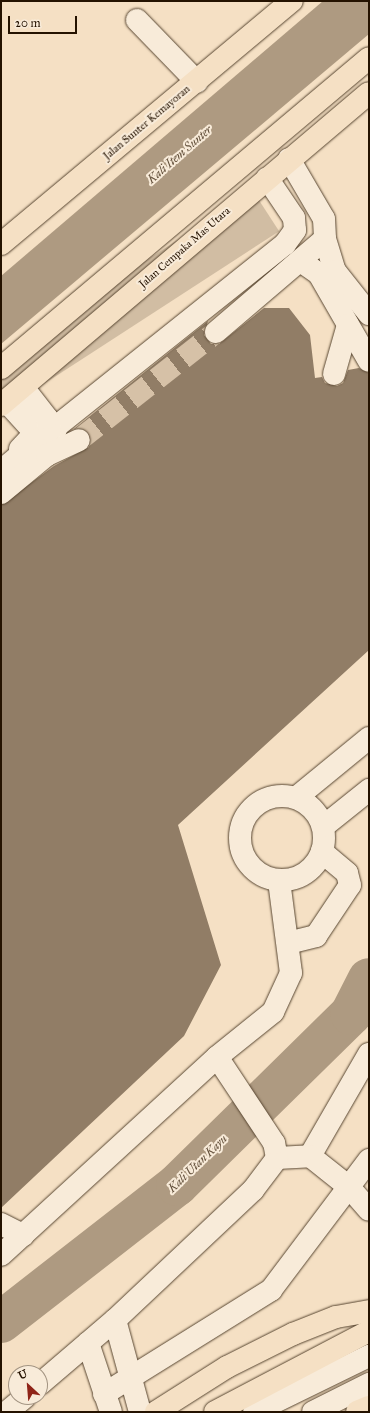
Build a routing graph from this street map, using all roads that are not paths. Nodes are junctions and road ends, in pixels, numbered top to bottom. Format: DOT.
graph roads {
  1 [pos="292,1"];
  2 [pos="137,20"];
  3 [pos="369,59"];
  4 [pos="197,82"];
  5 [pos="369,93"];
  6 [pos="289,159"];
  7 [pos="267,178"];
  8 [pos="325,239"];
  9 [pos="1,244"];
  10 [pos="302,262"];
  11 [pos="204,308"];
  12 [pos="369,314"];
  13 [pos="348,325"];
  14 [pos="368,354"];
  15 [pos="1,368"];
  16 [pos="334,374"];
  17 [pos="23,387"];
  18 [pos="3,403"];
  19 [pos="79,440"];
  20 [pos="47,455"];
  21 [pos="1,470"];
  22 [pos="1,493"];
  23 [pos="369,738"];
  24 [pos="369,790"];
  25 [pos="297,797"];
  26 [pos="324,826"];
  27 [pos="322,852"];
  28 [pos="279,881"];
  29 [pos="288,944"];
  30 [pos="369,1054"];
  31 [pos="217,1056"];
  32 [pos="275,1150"];
  33 [pos="310,1156"];
  34 [pos="369,1160"];
  35 [pos="349,1187"];
  36 [pos="369,1210"];
  37 [pos="1,1224"];
  38 [pos="23,1235"];
  39 [pos="1,1255"];
  40 [pos="369,1311"];
  41 [pos="115,1320"];
  42 [pos="369,1331"];
  43 [pos="88,1343"];
  44 [pos="369,1356"];
  45 [pos="48,1377"];
  46 [pos="130,1379"];
  47 [pos="369,1384"];
  48 [pos="107,1403"];
  49 [pos="15,1405"];
  50 [pos="369,1407"];
  51 [pos="7,1412"];
  52 [pos="140,1412"];
  53 [pos="156,1412"];
  54 [pos="214,1412"];
  55 [pos="254,1412"];
  56 [pos="313,1412"];
  57 [pos="357,1412"];
  1 -- 4 [label="main road, Jalan Sunter Kemayoran"];
  2 -- 4 [label="lane"];
  3 -- 15 [label="main road"];
  4 -- 9 [label="main road, Jalan Sunter Kemayoran"];
  5 -- 6 [label="main road, Jalan Cempaka Mas Utara"];
  6 -- 7 [label="main road, Jalan Cempaka Mas Utara"];
  6 -- 8 [label="lane"];
  7 -- 11 [label="lane"];
  7 -- 17 [label="main road, Jalan Cempaka Mas Utara"];
  8 -- 10 [label="lane"];
  8 -- 12 [label="lane"];
  10 -- 11 [label="lane"];
  10 -- 13 [label="lane"];
  11 -- 20 [label="lane"];
  13 -- 14 [label="lane"];
  13 -- 16 [label="lane"];
  17 -- 18 [label="main road, Jalan Cempaka Mas Utara"];
  17 -- 21 [label="lane"];
  18 -- 21 [label="lane"];
  19 -- 20 [label="lane"];
  20 -- 22 [label="lane"];
  23 -- 25 [label="lane"];
  24 -- 26 [label="lane"];
  25 -- 26 [label="lane"];
  25 -- 28 [label="lane"];
  26 -- 27 [label="lane"];
  27 -- 28 [label="lane"];
  27 -- 29 [label="lane"];
  28 -- 29 [label="lane"];
  29 -- 31 [label="lane"];
  30 -- 33 [label="lane"];
  31 -- 32 [label="lane"];
  31 -- 38 [label="lane"];
  32 -- 33 [label="lane"];
  32 -- 41 [label="lane"];
  33 -- 35 [label="lane"];
  34 -- 35 [label="lane"];
  35 -- 36 [label="lane"];
  35 -- 46 [label="lane"];
  37 -- 38 [label="lane"];
  38 -- 39 [label="lane"];
  40 -- 53 [label="main road"];
  41 -- 43 [label="lane"];
  41 -- 46 [label="lane"];
  42 -- 54 [label="main road"];
  43 -- 45 [label="lane"];
  43 -- 48 [label="lane"];
  44 -- 55 [label="lane"];
  46 -- 48 [label="lane"];
  46 -- 52 [label="lane"];
  47 -- 56 [label="lane"];
  49 -- 51 [label="lane"];
  50 -- 57 [label="main road"];
}
